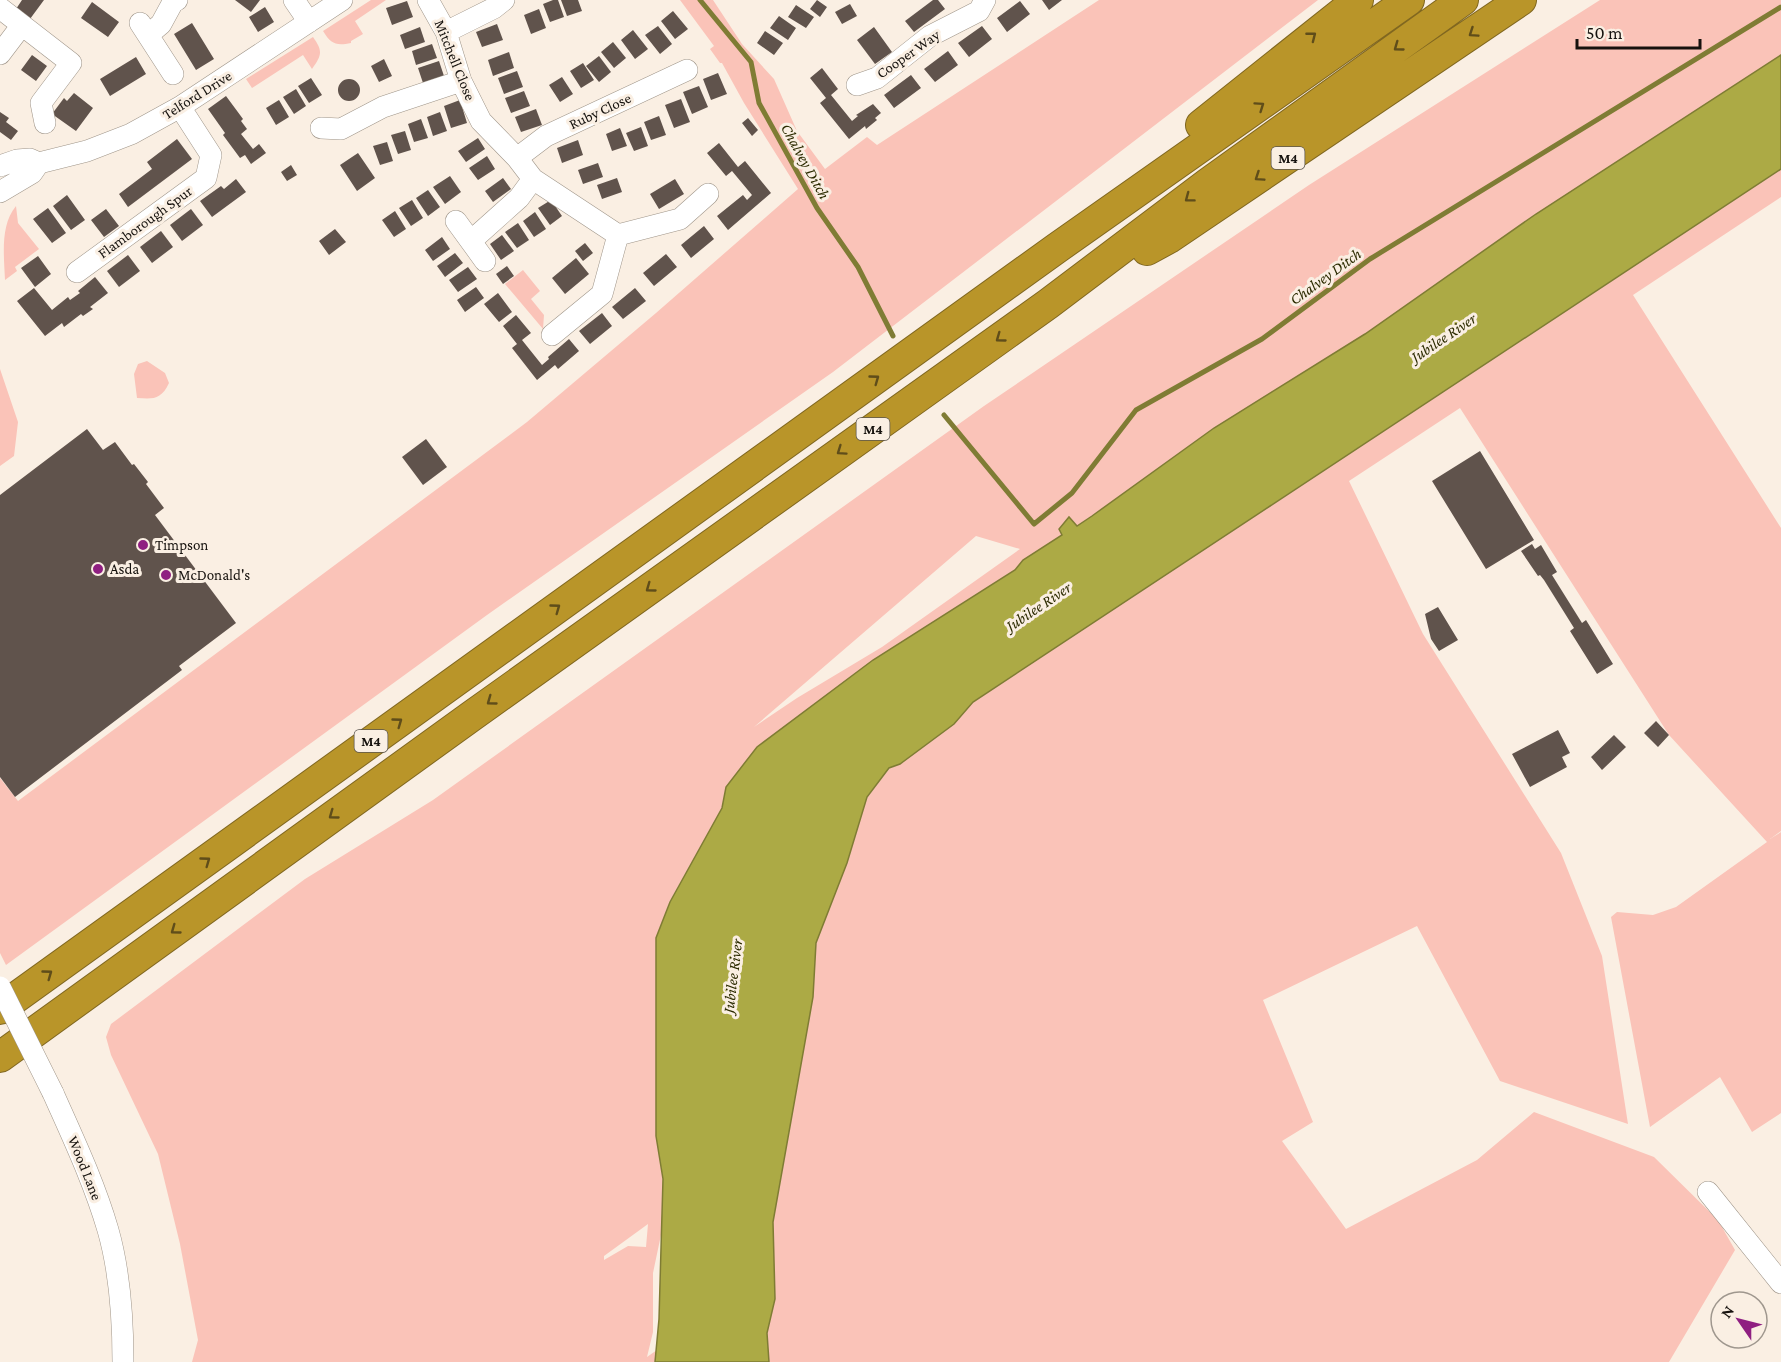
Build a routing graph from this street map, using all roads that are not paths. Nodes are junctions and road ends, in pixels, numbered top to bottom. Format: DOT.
graph roads {
  1 [pos="177,0"];
  2 [pos="294,0"];
  3 [pos="342,0"];
  4 [pos="428,0"];
  5 [pos="504,0"];
  6 [pos="985,0"];
  7 [pos="1358,0"];
  8 [pos="1409,0"];
  9 [pos="1463,0"];
  10 [pos="1521,0"];
  11 [pos="0,8"];
  12 [pos="309,22"];
  13 [pos="22,25"];
  14 [pos="446,32"];
  15 [pos="0,54"];
  16 [pos="687,70"];
  17 [pos="173,74"];
  18 [pos="461,81"];
  19 [pos="857,85"];
  20 [pos="180,107"];
  21 [pos="45,123"];
  22 [pos="321,128"];
  23 [pos="517,158"];
  24 [pos="39,163"];
  25 [pos="0,166"];
  26 [pos="533,179"];
  27 [pos="0,192"];
  28 [pos="708,194"];
  29 [pos="456,222"];
  30 [pos="618,235"];
  31 [pos="471,241"];
  32 [pos="1057,248"];
  33 [pos="485,261"];
  34 [pos="77,272"];
  35 [pos="1048,304"];
  36 [pos="552,335"];
  37 [pos="0,987"];
  38 [pos="0,1009"];
  39 [pos="0,1057"];
  40 [pos="1708,1192"];
  41 [pos="1781,1283"];
  42 [pos="123,1362"];
  1 -- 17 [label="street"];
  2 -- 12 [label="street"];
  3 -- 12 [label="street, Telford Drive"];
  4 -- 14 [label="street, Mitchell Close"];
  5 -- 14 [label="street"];
  6 -- 19 [label="street, Cooper Way"];
  32 -- 7 [label="highway, M4, one-way"];
  32 -- 8 [label="highway, M4, one-way"];
  9 -- 35 [label="highway, M4, one-way"];
  10 -- 35 [label="highway, M4, one-way"];
  11 -- 13 [label="street"];
  12 -- 20 [label="street, Telford Drive"];
  13 -- 15 [label="street"];
  13 -- 21 [label="street"];
  14 -- 18 [label="street, Mitchell Close"];
  16 -- 23 [label="street, Ruby Close"];
  18 -- 22 [label="street"];
  18 -- 23 [label="street, Mitchell Close"];
  20 -- 24 [label="street, Telford Drive"];
  20 -- 34 [label="street, Flamborough Spur"];
  23 -- 26 [label="street, Mitchell Close"];
  24 -- 25 [label="street, Telford Drive"];
  24 -- 27 [label="street, Telford Drive"];
  26 -- 30 [label="street, Mitchell Close"];
  26 -- 31 [label="street"];
  28 -- 30 [label="street"];
  29 -- 31 [label="street"];
  30 -- 36 [label="street"];
  31 -- 33 [label="street"];
  38 -- 32 [label="highway, M4, one-way"];
  35 -- 39 [label="highway, M4, one-way"];
  37 -- 42 [label="street, Wood Lane, bridge"];
  40 -- 41 [label="street"];
}
